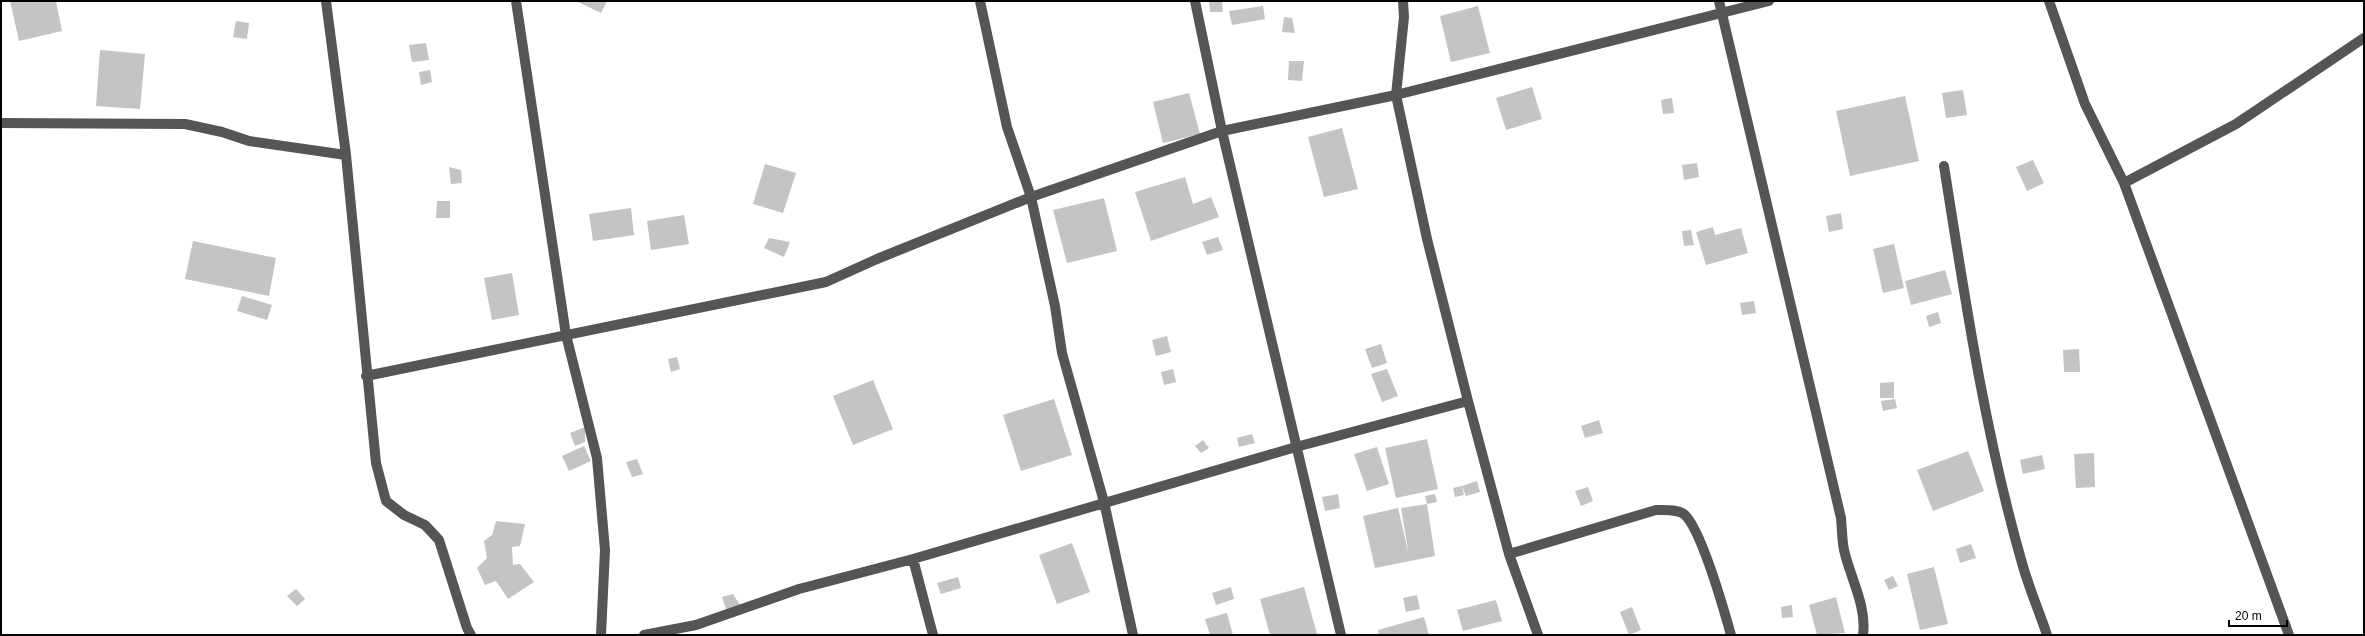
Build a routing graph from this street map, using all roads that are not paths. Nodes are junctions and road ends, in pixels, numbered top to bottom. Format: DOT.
graph roads {
  1 [pos="326,1"];
  2 [pos="516,1"];
  3 [pos="980,1"];
  4 [pos="1195,1"];
  5 [pos="1403,1"];
  6 [pos="1719,1"];
  7 [pos="1769,1"];
  8 [pos="2049,1"];
  9 [pos="1722,13"];
  10 [pos="2364,38"];
  11 [pos="1396,95"];
  12 [pos="1,123"];
  13 [pos="1222,130"];
  14 [pos="346,155"];
  15 [pos="1944,166"];
  16 [pos="2124,183"];
  17 [pos="1031,197"];
  18 [pos="566,335"];
  19 [pos="366,376"];
  20 [pos="1468,401"];
  21 [pos="1296,447"];
  22 [pos="1104,502"];
  23 [pos="1509,554"];
  24 [pos="913,559"];
  25 [pos="471,635"];
  26 [pos="601,635"];
  27 [pos="644,635"];
  28 [pos="933,635"];
  29 [pos="1133,635"];
  30 [pos="1341,635"];
  31 [pos="1538,635"];
  32 [pos="1731,635"];
  33 [pos="1863,635"];
  34 [pos="2047,635"];
  35 [pos="2289,635"];
  1 -- 14 [label="street"];
  2 -- 18 [label="street"];
  3 -- 17 [label="street"];
  4 -- 13 [label="street"];
  5 -- 11 [label="street"];
  6 -- 9 [label="street"];
  7 -- 9 [label="street"];
  8 -- 16 [label="street"];
  9 -- 11 [label="street"];
  9 -- 33 [label="street"];
  10 -- 16 [label="street"];
  11 -- 13 [label="street"];
  11 -- 20 [label="street"];
  12 -- 14 [label="street"];
  13 -- 17 [label="street"];
  13 -- 21 [label="street"];
  14 -- 19 [label="street"];
  15 -- 34 [label="street"];
  16 -- 35 [label="street"];
  17 -- 18 [label="street"];
  17 -- 22 [label="street"];
  18 -- 19 [label="street"];
  18 -- 26 [label="street"];
  19 -- 25 [label="street"];
  20 -- 21 [label="street"];
  20 -- 23 [label="street"];
  21 -- 22 [label="street"];
  21 -- 30 [label="street"];
  22 -- 24 [label="street"];
  22 -- 29 [label="street"];
  23 -- 31 [label="street"];
  23 -- 32 [label="street"];
  24 -- 27 [label="street"];
  24 -- 28 [label="street"];
}
